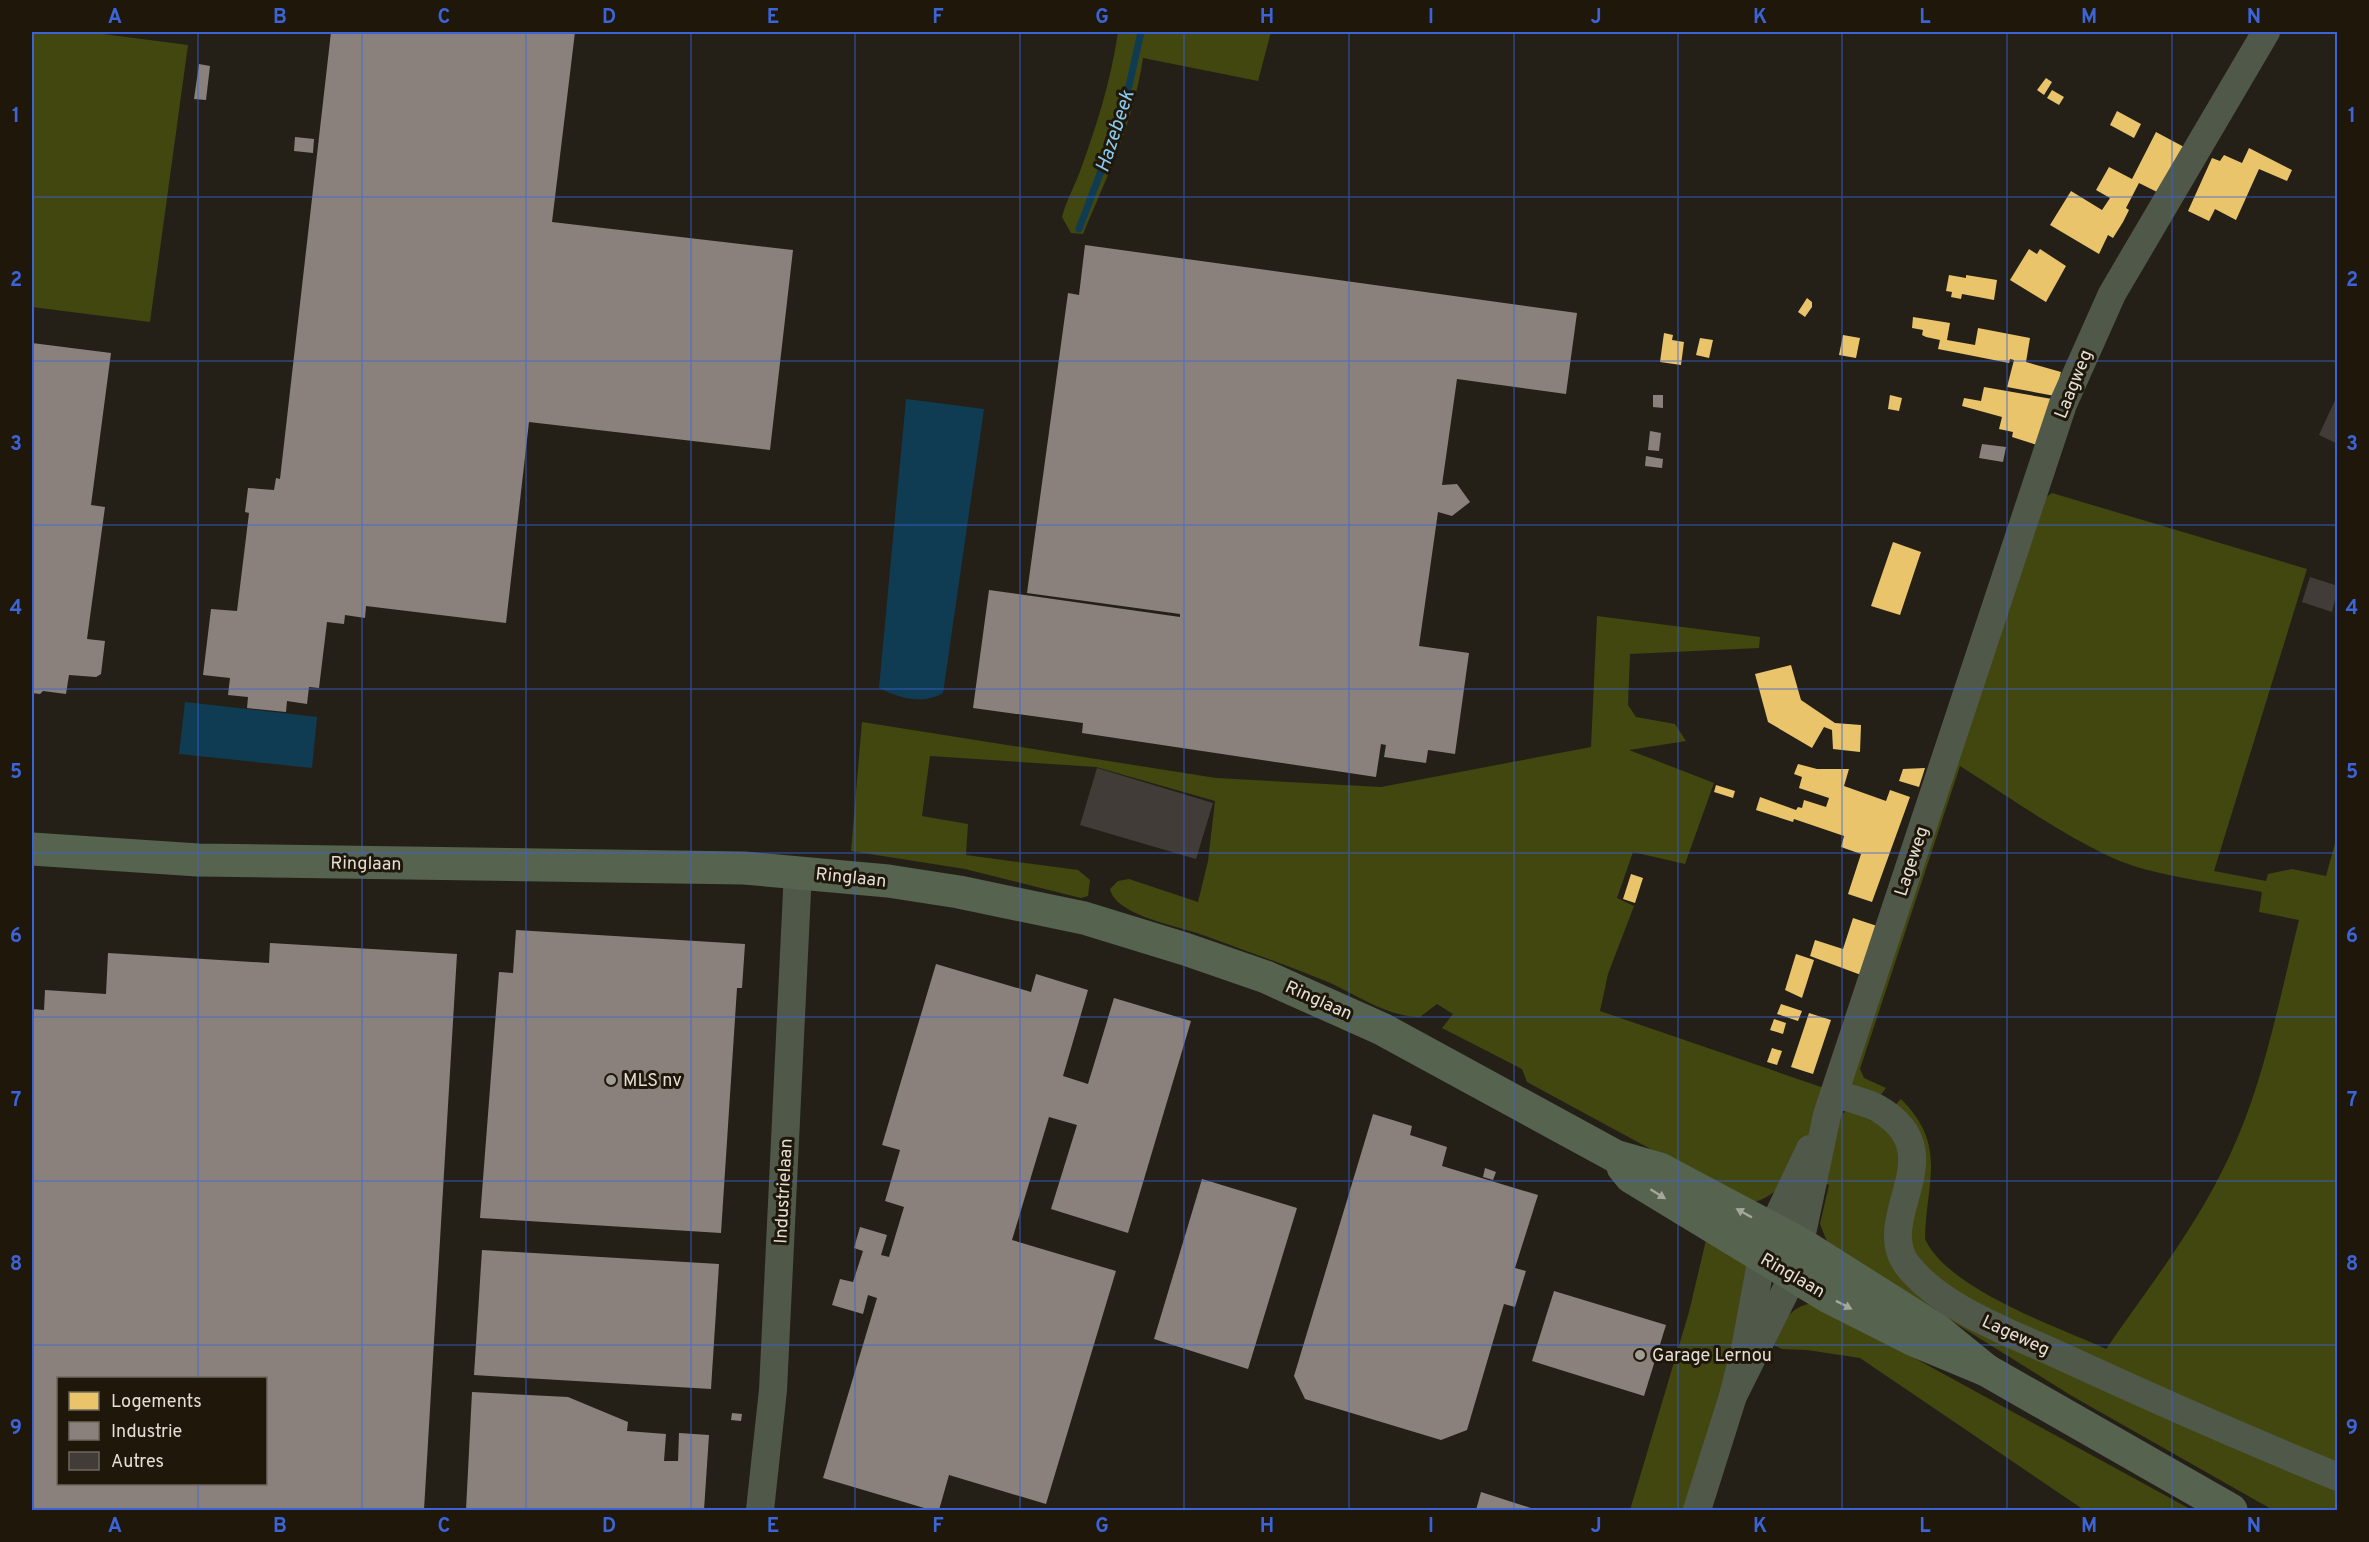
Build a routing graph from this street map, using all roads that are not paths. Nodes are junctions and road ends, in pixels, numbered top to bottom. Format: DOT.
graph roads {
  1 [pos="2266,32"];
  2 [pos="1943,766"];
  3 [pos="32,849"];
  4 [pos="798,871"];
  5 [pos="1830,1104"];
  6 [pos="1767,1243"];
  7 [pos="1801,1244"];
  8 [pos="1793,1276"];
  9 [pos="1986,1370"];
  10 [pos="1733,1396"];
  11 [pos="2337,1477"];
  12 [pos="760,1510"];
  13 [pos="1697,1510"];
  14 [pos="2230,1510"];
  1 -- 2 [label="street, Laagweg"];
  2 -- 5 [label="street, Lageweg"];
  3 -- 4 [label="main road, Ringlaan"];
  4 -- 6 [label="main road, Ringlaan"];
  4 -- 12 [label="street, Industrielaan"];
  5 -- 6 [label="street, Lageweg"];
  5 -- 7 [label="street, Lageweg"];
  5 -- 11 [label="street, Lageweg"];
  6 -- 7 [label="main road, Ringlaan"];
  6 -- 8 [label="main road, Ringlaan"];
  6 -- 10 [label="street, Lageweg"];
  7 -- 8 [label="street, Lageweg"];
  7 -- 9 [label="main road, Ringlaan"];
  8 -- 9 [label="main road, Ringlaan, one-way"];
  8 -- 10 [label="street, Lageweg"];
  9 -- 14 [label="main road, Ringlaan"];
  10 -- 13 [label="street, Lageweg"];
}
